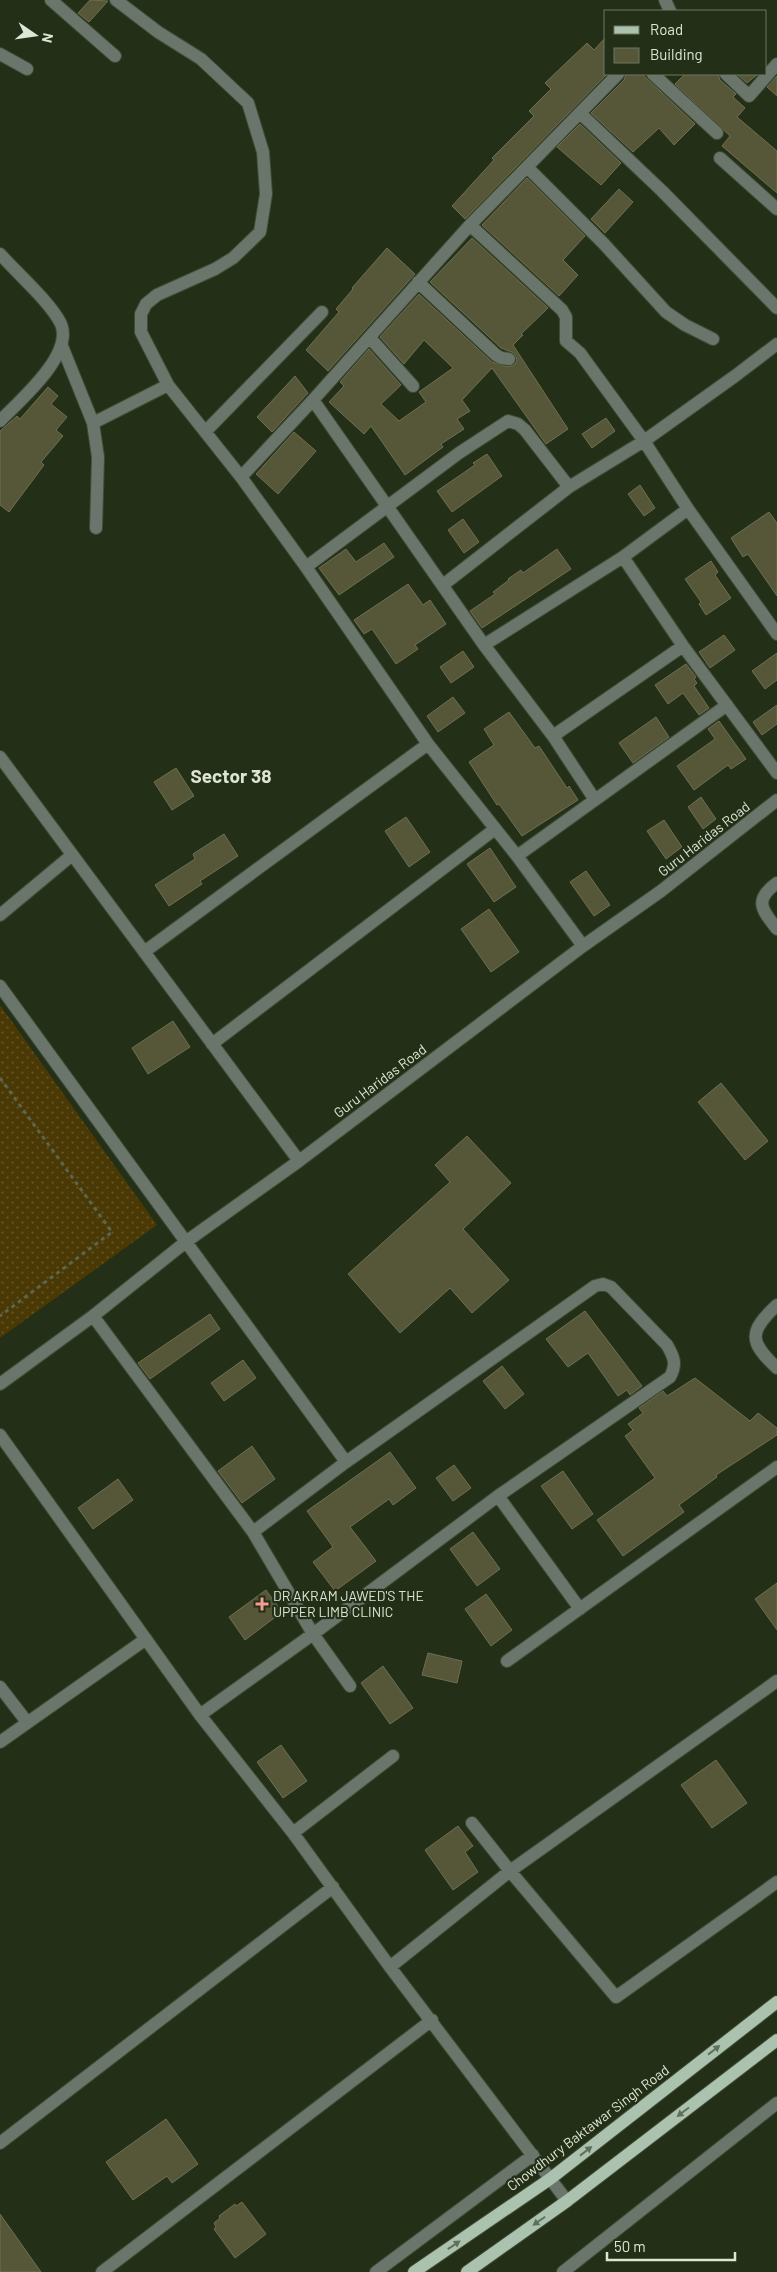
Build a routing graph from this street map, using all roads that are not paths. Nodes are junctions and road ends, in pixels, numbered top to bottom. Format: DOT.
graph roads {
  1 [pos="51,0"];
  2 [pos="116,0"];
  3 [pos="0,54"];
  4 [pos="115,56"];
  5 [pos="777,64"];
  6 [pos="27,69"];
  7 [pos="617,75"];
  8 [pos="654,75"];
  9 [pos="727,75"];
  10 [pos="580,112"];
  11 [pos="717,133"];
  12 [pos="720,158"];
  13 [pos="527,167"];
  14 [pos="777,208"];
  15 [pos="470,225"];
  16 [pos="0,254"];
  17 [pos="418,282"];
  18 [pos="777,308"];
  19 [pos="322,312"];
  20 [pos="370,338"];
  21 [pos="714,339"];
  22 [pos="777,344"];
  23 [pos="62,346"];
  24 [pos="509,359"];
  25 [pos="168,385"];
  26 [pos="413,386"];
  27 [pos="313,400"];
  28 [pos="0,422"];
  29 [pos="93,423"];
  30 [pos="205,432"];
  31 [pos="644,441"];
  32 [pos="241,477"];
  33 [pos="569,487"];
  34 [pos="387,507"];
  35 [pos="688,509"];
  36 [pos="96,528"];
  37 [pos="623,557"];
  38 [pos="306,567"];
  39 [pos="443,585"];
  40 [pos="777,634"];
  41 [pos="484,645"];
  42 [pos="683,646"];
  43 [pos="727,705"];
  44 [pos="553,736"];
  45 [pos="428,744"];
  46 [pos="0,757"];
  47 [pos="777,773"];
  48 [pos="595,800"];
  49 [pos="777,800"];
  50 [pos="494,829"];
  51 [pos="72,855"];
  52 [pos="517,856"];
  53 [pos="777,884"];
  54 [pos="0,915"];
  55 [pos="777,929"];
  56 [pos="583,946"];
  57 [pos="144,952"];
  58 [pos="0,986"];
  59 [pos="212,1044"];
  60 [pos="299,1161"];
  61 [pos="187,1241"];
  62 [pos="777,1305"];
  63 [pos="93,1316"];
  64 [pos="777,1368"];
  65 [pos="0,1384"];
  66 [pos="0,1435"];
  67 [pos="346,1462"];
  68 [pos="777,1467"];
  69 [pos="498,1496"];
  70 [pos="253,1532"];
  71 [pos="580,1610"];
  72 [pos="313,1634"];
  73 [pos="146,1640"];
  74 [pos="507,1661"];
  75 [pos="777,1681"];
  76 [pos="350,1686"];
  77 [pos="0,1687"];
  78 [pos="200,1715"];
  79 [pos="27,1722"];
  80 [pos="0,1742"];
  81 [pos="393,1756"];
  82 [pos="472,1823"];
  83 [pos="293,1833"];
  84 [pos="510,1871"];
  85 [pos="777,1882"];
  86 [pos="333,1888"];
  87 [pos="390,1967"];
  88 [pos="777,2002"];
  89 [pos="432,2020"];
  90 [pos="777,2040"];
  91 [pos="777,2103"];
  92 [pos="0,2143"];
  93 [pos="533,2155"];
  94 [pos="550,2179"];
  95 [pos="567,2201"];
  96 [pos="102,2272"];
  97 [pos="376,2272"];
  98 [pos="414,2272"];
  99 [pos="467,2272"];
  100 [pos="563,2272"];
  1 -- 4 [label="street"];
  2 -- 25 [label="street"];
  3 -- 6 [label="street"];
  5 -- 9 [label="street"];
  7 -- 10 [label="street"];
  8 -- 11 [label="street"];
  10 -- 13 [label="street"];
  10 -- 18 [label="street"];
  12 -- 14 [label="street"];
  13 -- 15 [label="street"];
  13 -- 21 [label="street"];
  15 -- 17 [label="street"];
  15 -- 31 [label="street"];
  16 -- 23 [label="street"];
  17 -- 20 [label="street"];
  17 -- 24 [label="street"];
  19 -- 30 [label="street"];
  20 -- 26 [label="street"];
  20 -- 27 [label="street"];
  22 -- 31 [label="street"];
  23 -- 28 [label="street"];
  23 -- 29 [label="street"];
  25 -- 29 [label="street"];
  25 -- 30 [label="street"];
  27 -- 32 [label="street"];
  27 -- 34 [label="street"];
  29 -- 36 [label="street"];
  30 -- 32 [label="street"];
  31 -- 33 [label="street"];
  31 -- 35 [label="street"];
  32 -- 38 [label="street"];
  33 -- 34 [label="street"];
  33 -- 39 [label="street"];
  34 -- 38 [label="street"];
  34 -- 39 [label="street"];
  35 -- 37 [label="street"];
  35 -- 40 [label="street"];
  37 -- 41 [label="street"];
  37 -- 42 [label="street"];
  38 -- 45 [label="street"];
  39 -- 41 [label="street"];
  41 -- 44 [label="street"];
  42 -- 43 [label="street"];
  42 -- 44 [label="street"];
  43 -- 47 [label="street"];
  43 -- 48 [label="street"];
  44 -- 48 [label="street"];
  45 -- 50 [label="street"];
  45 -- 57 [label="street"];
  46 -- 51 [label="street"];
  48 -- 52 [label="street"];
  49 -- 56 [label="street, Guru Haridas Road"];
  50 -- 52 [label="street"];
  50 -- 59 [label="street"];
  51 -- 54 [label="street"];
  51 -- 57 [label="street"];
  52 -- 56 [label="street"];
  53 -- 55 [label="street"];
  56 -- 60 [label="street, Guru Haridas Road"];
  57 -- 59 [label="street"];
  58 -- 61 [label="street"];
  59 -- 60 [label="street"];
  60 -- 61 [label="street, Guru Haridas Road"];
  61 -- 63 [label="street, Guru Haridas Road"];
  61 -- 67 [label="street"];
  62 -- 64 [label="street"];
  63 -- 65 [label="street, Guru Haridas Road"];
  63 -- 70 [label="street"];
  66 -- 73 [label="street"];
  67 -- 69 [label="street"];
  67 -- 70 [label="street"];
  68 -- 71 [label="street"];
  69 -- 71 [label="street"];
  69 -- 72 [label="street"];
  70 -- 72 [label="street"];
  71 -- 74 [label="street"];
  72 -- 76 [label="street"];
  72 -- 78 [label="street"];
  73 -- 78 [label="street"];
  73 -- 79 [label="street"];
  75 -- 84 [label="street"];
  77 -- 79 [label="street"];
  78 -- 83 [label="street"];
  79 -- 80 [label="street"];
  81 -- 83 [label="street"];
  82 -- 84 [label="street"];
  83 -- 86 [label="street"];
  84 -- 85 [label="street"];
  84 -- 87 [label="street"];
  86 -- 87 [label="street"];
  86 -- 92 [label="street"];
  87 -- 89 [label="street"];
  94 -- 88 [label="main road, Chowdhury Baktawar Singh Road, one-way"];
  89 -- 93 [label="street"];
  89 -- 96 [label="street"];
  90 -- 95 [label="main road, one-way"];
  91 -- 100 [label="street"];
  93 -- 94 [label="street"];
  93 -- 97 [label="street"];
  94 -- 95 [label="street"];
  98 -- 94 [label="main road, Chowdhury Baktawar Singh Road, one-way"];
  95 -- 99 [label="main road, one-way"];
}
